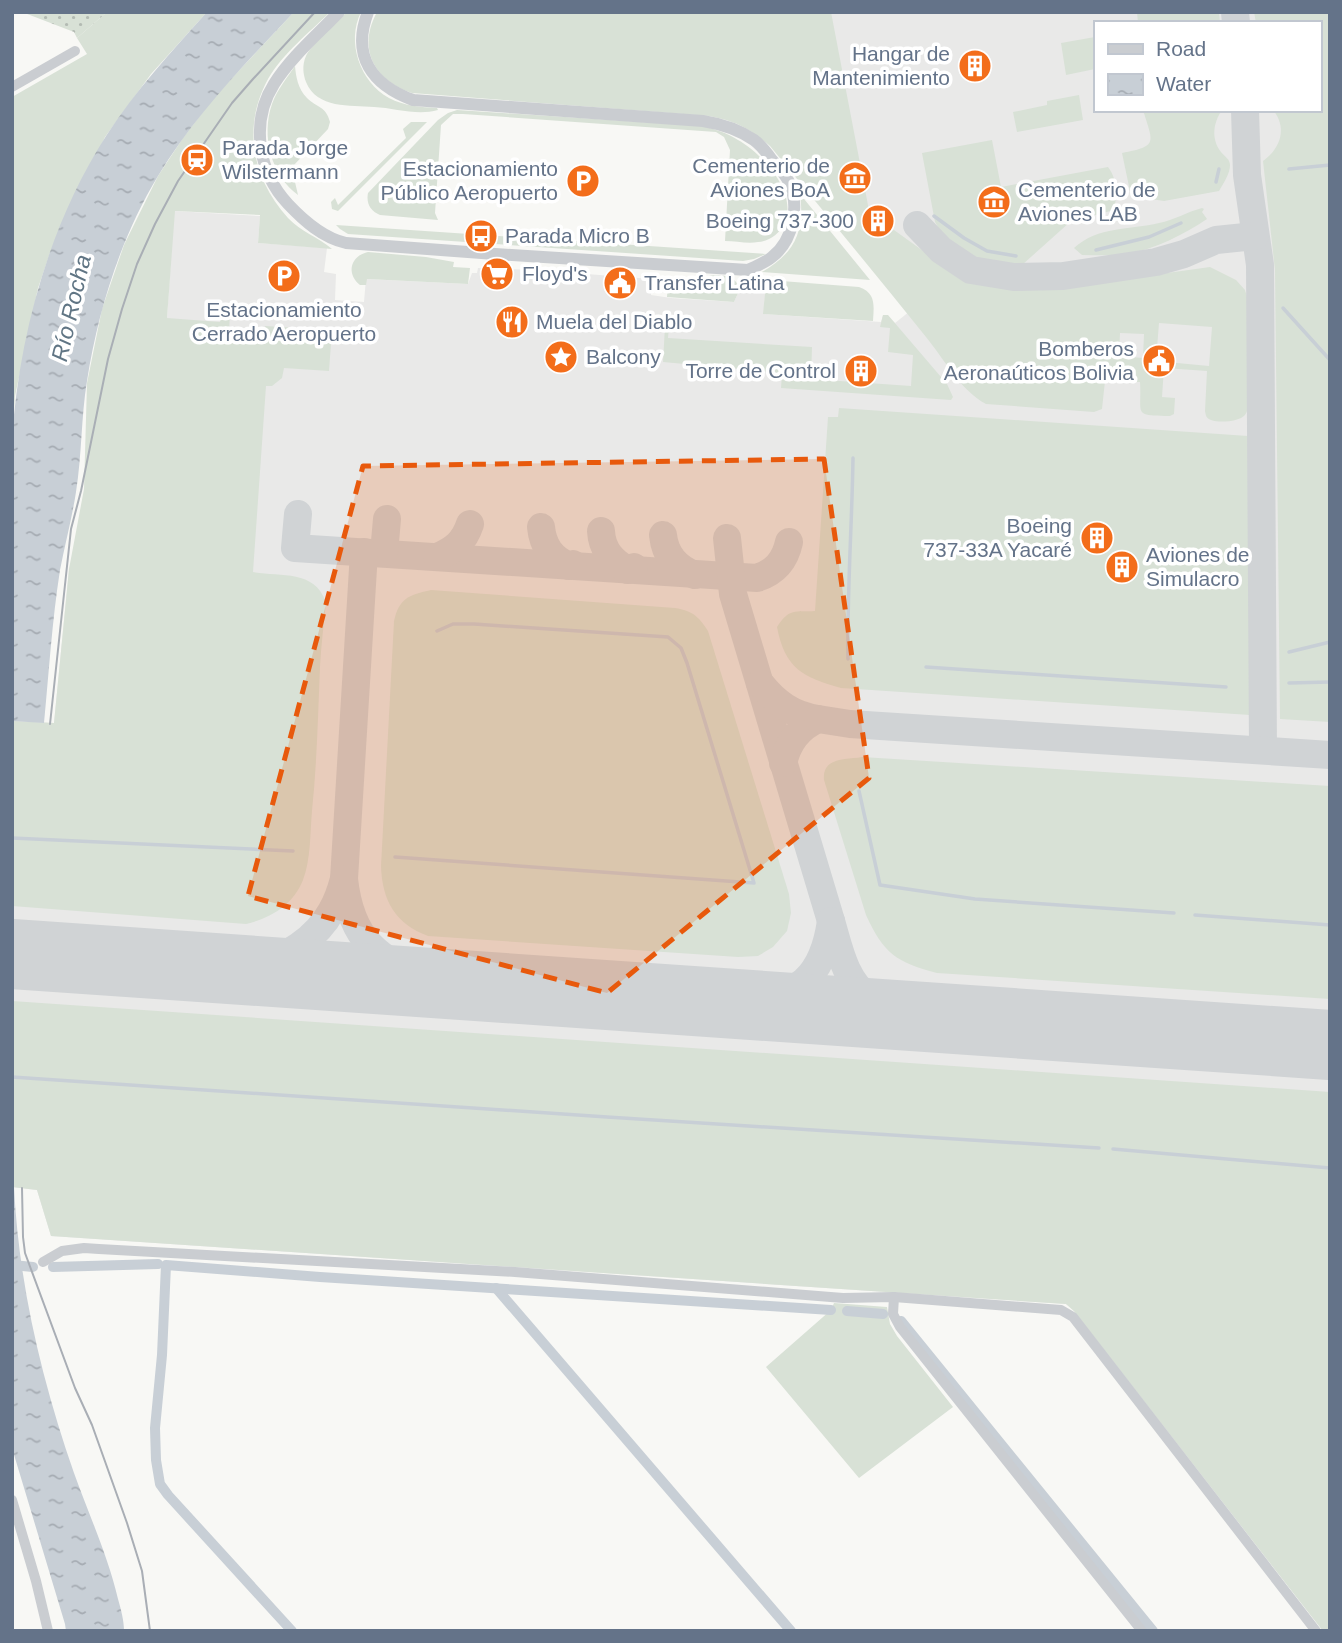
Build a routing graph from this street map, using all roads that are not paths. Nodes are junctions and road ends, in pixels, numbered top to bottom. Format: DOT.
graph roads {
  1 [pos="339,12"];
  2 [pos="368,12"];
  3 [pos="75,51"];
  4 [pos="12,87"];
  5 [pos="43,1262"];
  6 [pos="894,1297"];
  7 [pos="12,1500"];
  8 [pos="48,1631"];
  9 [pos="1142,1631"];
  10 [pos="1316,1631"];
  1 -- 2 [label="street"];
  3 -- 4 [label="street"];
  5 -- 6 [label="street"];
  6 -- 9 [label="street"];
  6 -- 10 [label="street"];
  7 -- 8 [label="street"];
}
